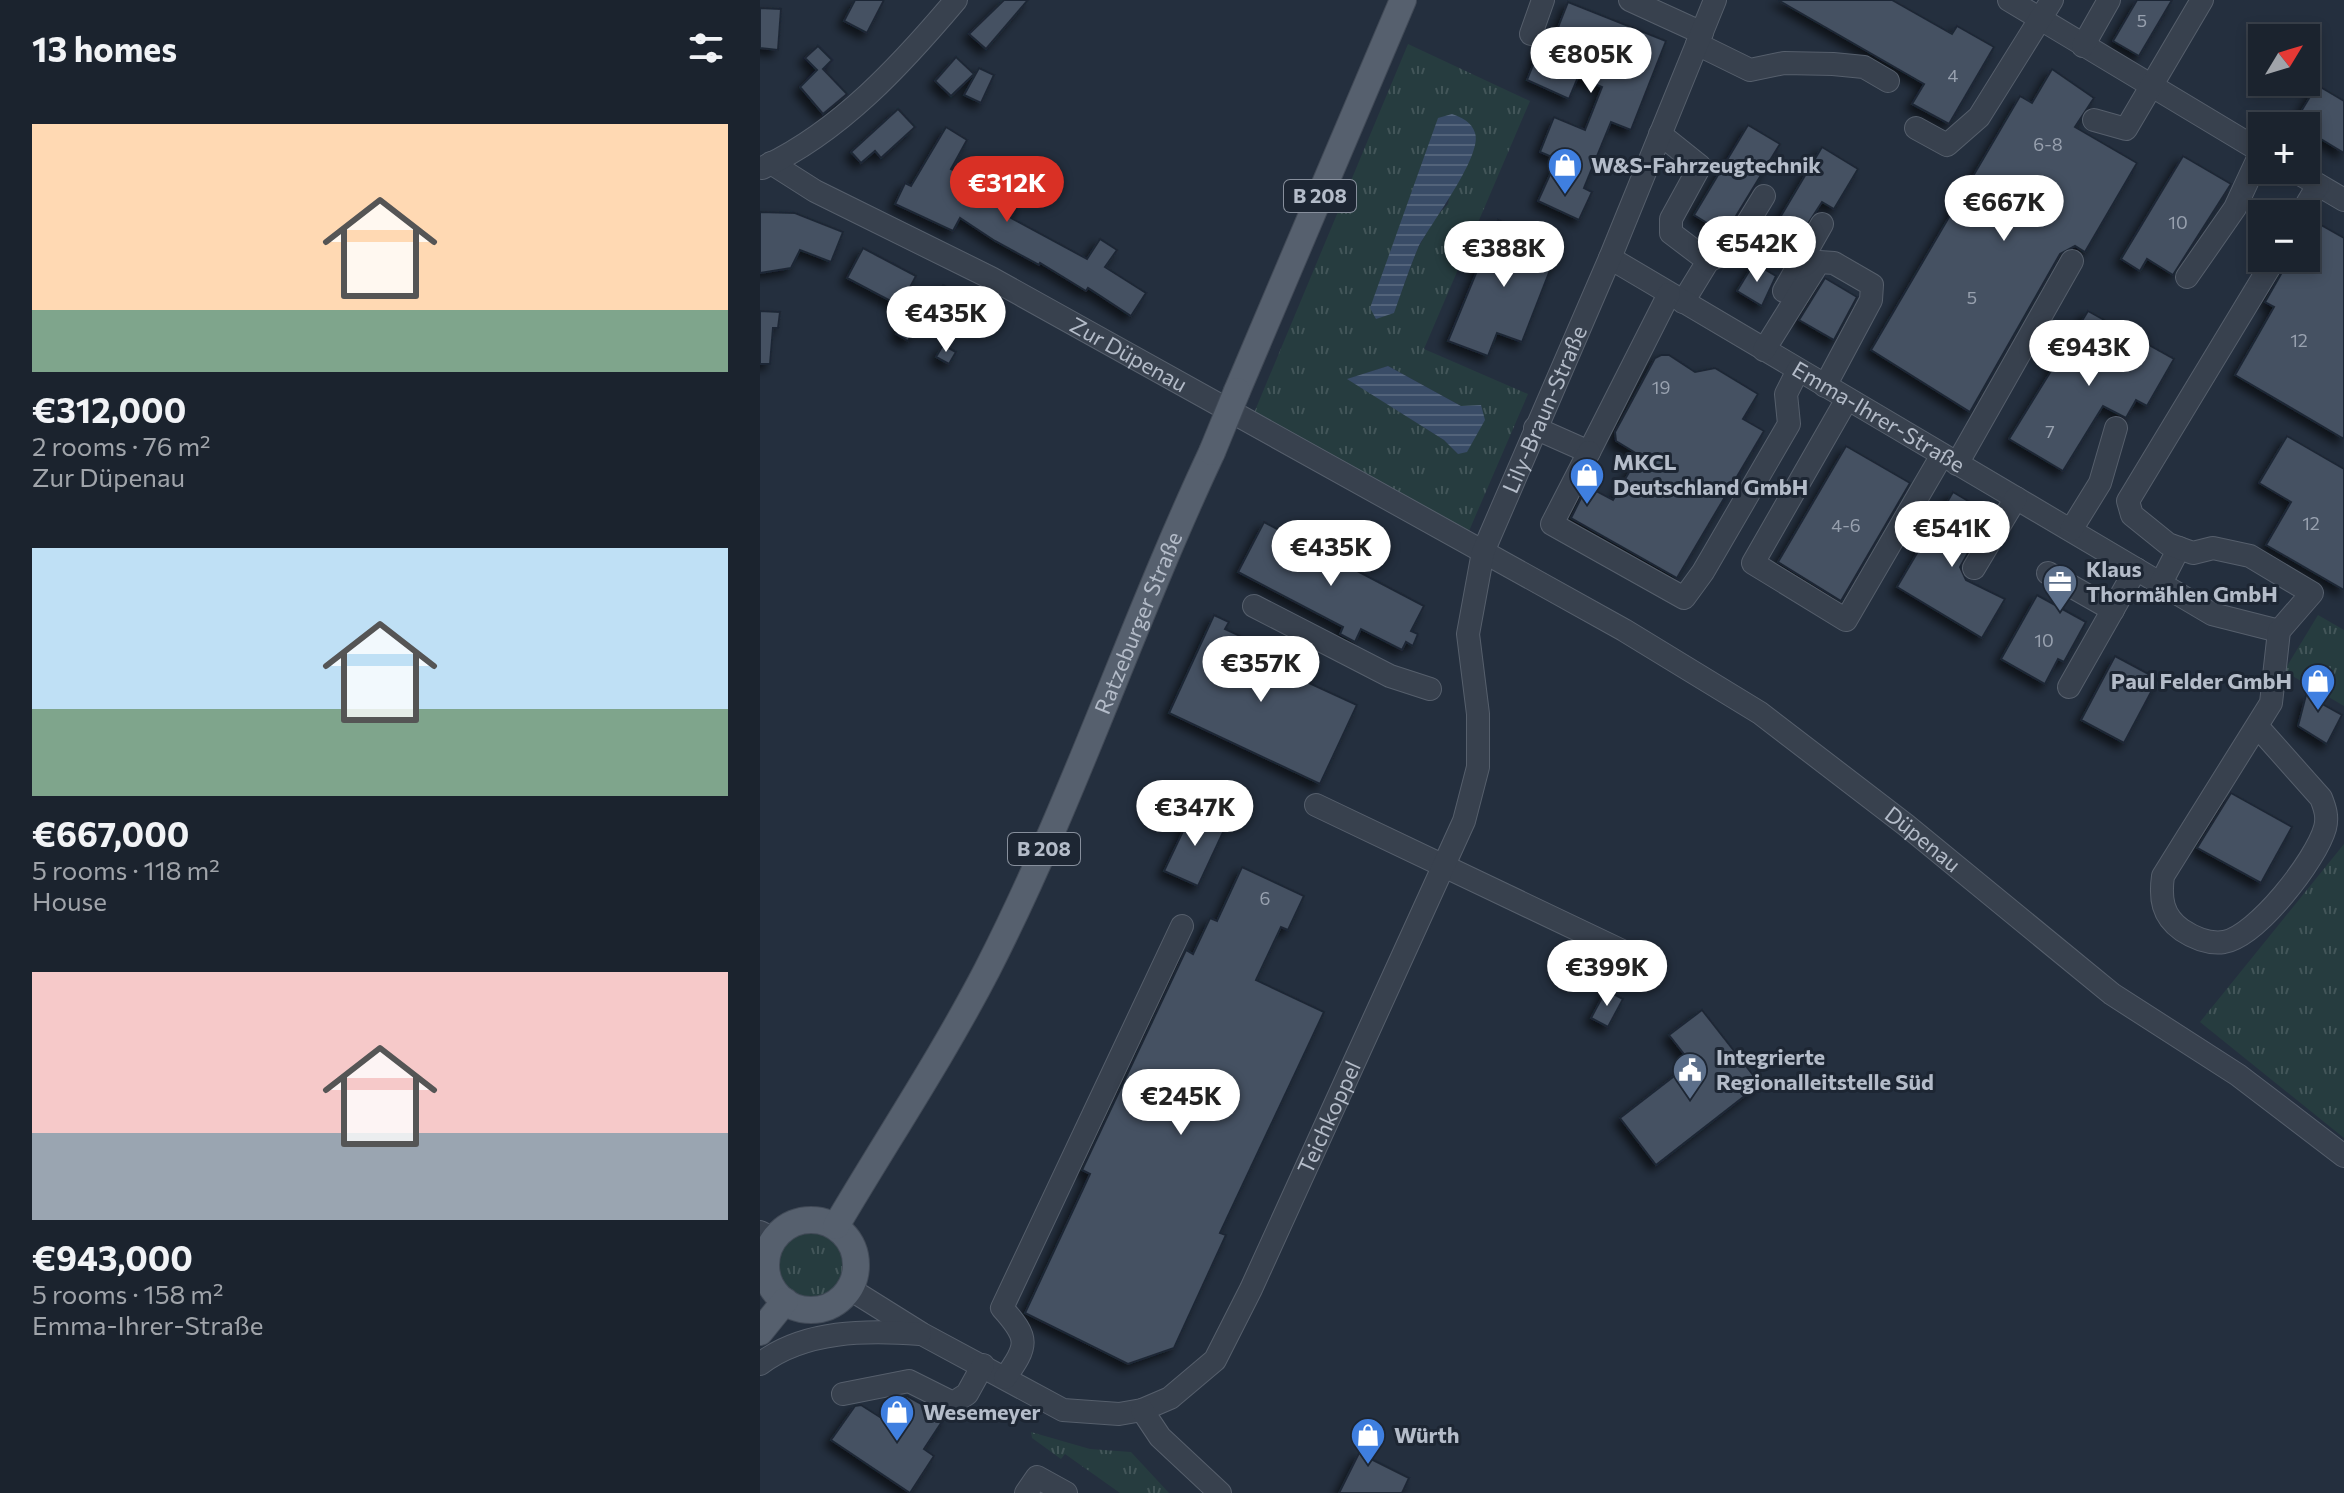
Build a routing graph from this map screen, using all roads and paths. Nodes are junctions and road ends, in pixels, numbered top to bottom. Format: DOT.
graph roads {
  1 [pos="956,0"];
  2 [pos="1403,0"];
  3 [pos="1543,0"];
  4 [pos="1630,0"];
  5 [pos="1715,0"];
  6 [pos="2009,0"];
  7 [pos="2109,0"];
  8 [pos="2202,0"];
  9 [pos="2046,10"];
  10 [pos="1531,34"];
  11 [pos="1700,38"];
  12 [pos="2083,46"];
  13 [pos="1888,81"];
  14 [pos="2151,88"];
  15 [pos="2094,120"];
  16 [pos="1916,128"];
  17 [pos="1660,134"];
  18 [pos="2248,144"];
  19 [pos="766,166"];
  20 [pos="2248,181"];
  21 [pos="2318,185"];
  22 [pos="1764,196"];
  23 [pos="2309,200"];
  24 [pos="2344,200"];
  25 [pos="1822,224"];
  26 [pos="1610,258"];
  27 [pos="1708,261"];
  28 [pos="2072,261"];
  29 [pos="2267,272"];
  30 [pos="2187,277"];
  31 [pos="1676,298"];
  32 [pos="1757,346"];
  33 [pos="1798,370"];
  34 [pos="1825,386"];
  35 [pos="1847,399"];
  36 [pos="1535,428"];
  37 [pos="2116,428"];
  38 [pos="1589,452"];
  39 [pos="1950,460"];
  40 [pos="2016,498"];
  41 [pos="2071,530"];
  42 [pos="2179,548"];
  43 [pos="1483,552"];
  44 [pos="1974,568"];
  45 [pos="2136,569"];
  46 [pos="2048,573"];
  47 [pos="2161,583"];
  48 [pos="1254,606"];
  49 [pos="2113,610"];
  50 [pos="2279,631"];
  51 [pos="2069,687"];
  52 [pos="1430,689"];
  53 [pos="2257,726"];
  54 [pos="1316,805"];
  55 [pos="1445,865"];
  56 [pos="1182,926"];
  57 [pos="1639,959"];
  58 [pos="2344,1156"];
  59 [pos="836,1226"];
  60 [pos="767,1236"];
  61 [pos="850,1289"];
  62 [pos="785,1301"];
  63 [pos="760,1332"];
  64 [pos="922,1334"];
  65 [pos="760,1364"];
  66 [pos="983,1365"];
  67 [pos="1005,1378"];
  68 [pos="843,1394"];
  69 [pos="1142,1410"];
  70 [pos="1026,1493"];
  71 [pos="1066,1493"];
  72 [pos="1220,1493"];
  1 -- 19 [label="street"];
  2 -- 59 [label="main road, Ratzeburger Straße / B 208, bridge"];
  3 -- 10 [label="street"];
  4 -- 11 [label="street"];
  5 -- 11 [label="street, Lily-Braun-Straße"];
  6 -- 9 [label="street"];
  7 -- 12 [label="street"];
  8 -- 14 [label="street"];
  9 -- 12 [label="street"];
  9 -- 16 [label="street"];
  11 -- 13 [label="street"];
  11 -- 17 [label="street, Lily-Braun-Straße"];
  12 -- 14 [label="street"];
  14 -- 15 [label="street"];
  14 -- 18 [label="street"];
  17 -- 26 [label="street, Lily-Braun-Straße"];
  17 -- 27 [label="street"];
  19 -- 43 [label="street, Zur Düpenau"];
  20 -- 30 [label="street"];
  21 -- 23 [label="street"];
  21 -- 24 [label="street"];
  22 -- 27 [label="street"];
  25 -- 32 [label="street"];
  26 -- 31 [label="street, Emma-Ihrer-Straße"];
  26 -- 36 [label="street, Lily-Braun-Straße"];
  27 -- 31 [label="street"];
  28 -- 39 [label="street"];
  29 -- 42 [label="street"];
  31 -- 32 [label="street, Emma-Ihrer-Straße"];
  31 -- 38 [label="street"];
  32 -- 33 [label="street, Emma-Ihrer-Straße"];
  32 -- 34 [label="street"];
  33 -- 34 [label="street, Emma-Ihrer-Straße"];
  33 -- 38 [label="street"];
  34 -- 35 [label="street, Emma-Ihrer-Straße"];
  35 -- 39 [label="street, Emma-Ihrer-Straße"];
  35 -- 39 [label="street"];
  36 -- 38 [label="street"];
  36 -- 43 [label="street, Lily-Braun-Straße"];
  37 -- 41 [label="street"];
  39 -- 40 [label="street, Emma-Ihrer-Straße"];
  40 -- 41 [label="street, Emma-Ihrer-Straße"];
  40 -- 44 [label="street"];
  41 -- 45 [label="street, Emma-Ihrer-Straße"];
  42 -- 47 [label="street"];
  42 -- 50 [label="street"];
  43 -- 55 [label="street, Teichkoppel"];
  43 -- 58 [label="street, Düpenau"];
  45 -- 47 [label="street, Emma-Ihrer-Straße"];
  45 -- 49 [label="street"];
  46 -- 49 [label="street"];
  47 -- 50 [label="street, Emma-Ihrer-Straße"];
  48 -- 52 [label="street"];
  49 -- 51 [label="street"];
  50 -- 53 [label="street"];
  53 -- 53 [label="street"];
  54 -- 55 [label="street"];
  55 -- 57 [label="street"];
  55 -- 69 [label="street, Teichkoppel"];
  56 -- 67 [label="street"];
  59 -- 60 [label="main road"];
  59 -- 61 [label="main road"];
  60 -- 62 [label="main road"];
  61 -- 62 [label="main road"];
  61 -- 64 [label="street, Teichkoppel"];
  62 -- 63 [label="main road"];
  64 -- 65 [label="street, Teichkoppel"];
  64 -- 66 [label="street, Teichkoppel"];
  66 -- 67 [label="street, Teichkoppel"];
  66 -- 68 [label="street"];
  67 -- 69 [label="street, Teichkoppel"];
  69 -- 72 [label="street"];
  70 -- 71 [label="street"];
}
